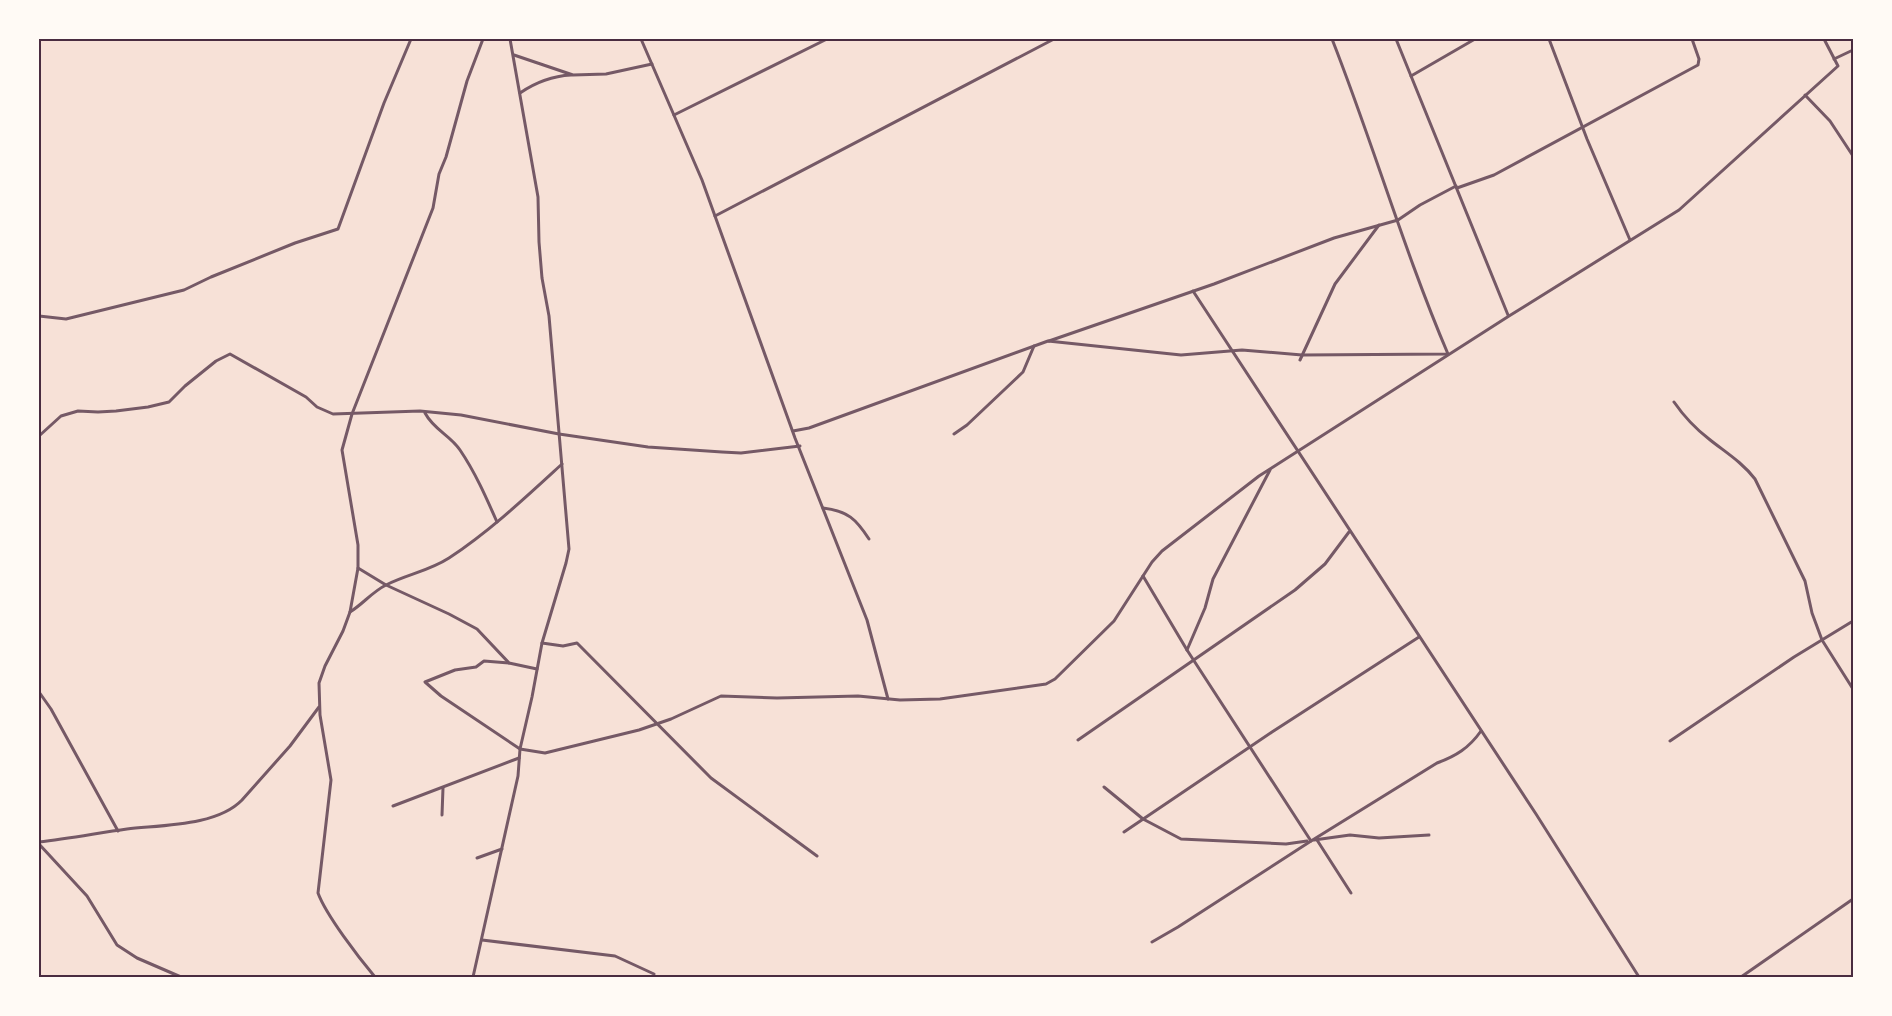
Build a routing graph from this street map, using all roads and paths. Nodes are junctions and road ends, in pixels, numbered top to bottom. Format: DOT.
graph roads {
  1 [pos="411,39"];
  2 [pos="483,39"];
  3 [pos="510,39"];
  4 [pos="641,39"];
  5 [pos="827,39"];
  6 [pos="1054,39"];
  7 [pos="1332,39"];
  8 [pos="1396,39"];
  9 [pos="1475,39"];
  10 [pos="1549,39"];
  11 [pos="1692,39"];
  12 [pos="1824,39"];
  13 [pos="1853,50"];
  14 [pos="513,54"];
  15 [pos="1834,59"];
  16 [pos="652,64"];
  17 [pos="573,75"];
  18 [pos="1411,76"];
  19 [pos="520,93"];
  20 [pos="1805,95"];
  21 [pos="674,114"];
  22 [pos="1583,125"];
  23 [pos="1853,156"];
  24 [pos="1456,187"];
  25 [pos="715,216"];
  26 [pos="1398,220"];
  27 [pos="1380,224"];
  28 [pos="1630,240"];
  29 [pos="1193,291"];
  30 [pos="39,316"];
  31 [pos="1509,316"];
  32 [pos="1048,341"];
  33 [pos="1034,346"];
  34 [pos="1233,350"];
  35 [pos="1448,354"];
  36 [pos="1302,355"];
  37 [pos="1300,360"];
  38 [pos="1674,402"];
  39 [pos="424,412"];
  40 [pos="352,414"];
  41 [pos="793,431"];
  42 [pos="559,434"];
  43 [pos="954,434"];
  44 [pos="39,436"];
  45 [pos="800,446"];
  46 [pos="1298,452"];
  47 [pos="562,464"];
  48 [pos="1271,468"];
  49 [pos="824,508"];
  50 [pos="497,522"];
  51 [pos="1350,531"];
  52 [pos="869,539"];
  53 [pos="358,568"];
  54 [pos="1143,576"];
  55 [pos="386,585"];
  56 [pos="350,612"];
  57 [pos="1853,621"];
  58 [pos="1419,637"];
  59 [pos="1822,640"];
  60 [pos="542,643"];
  61 [pos="1187,650"];
  62 [pos="1193,659"];
  63 [pos="509,663"];
  64 [pos="537,669"];
  65 [pos="1853,689"];
  66 [pos="39,692"];
  67 [pos="888,699"];
  68 [pos="320,705"];
  69 [pos="658,724"];
  70 [pos="1481,731"];
  71 [pos="1078,740"];
  72 [pos="1670,741"];
  73 [pos="1251,747"];
  74 [pos="520,749"];
  75 [pos="519,758"];
  76 [pos="1104,787"];
  77 [pos="443,788"];
  78 [pos="393,806"];
  79 [pos="441,815"];
  80 [pos="1143,819"];
  81 [pos="118,831"];
  82 [pos="1124,832"];
  83 [pos="1429,835"];
  84 [pos="1317,840"];
  85 [pos="1311,841"];
  86 [pos="39,843"];
  87 [pos="502,849"];
  88 [pos="817,856"];
  89 [pos="477,858"];
  90 [pos="1351,893"];
  91 [pos="1853,899"];
  92 [pos="482,940"];
  93 [pos="1152,942"];
  94 [pos="654,974"];
  95 [pos="181,977"];
  96 [pos="375,977"];
  97 [pos="473,977"];
  98 [pos="1639,977"];
  99 [pos="1741,977"];
  1 -- 30 [label="street"];
  2 -- 40 [label="street"];
  3 -- 14 [label="street"];
  4 -- 16 [label="street"];
  5 -- 21 [label="street"];
  6 -- 25 [label="street"];
  7 -- 26 [label="street"];
  8 -- 18 [label="street"];
  9 -- 18 [label="street"];
  10 -- 22 [label="street"];
  11 -- 22 [label="street"];
  12 -- 15 [label="street"];
  13 -- 15 [label="street"];
  14 -- 17 [label="street"];
  14 -- 19 [label="street"];
  15 -- 20 [label="street"];
  16 -- 17 [label="street"];
  16 -- 21 [label="street"];
  17 -- 19 [label="street"];
  18 -- 24 [label="street"];
  19 -- 42 [label="street"];
  20 -- 23 [label="street"];
  20 -- 28 [label="street"];
  21 -- 25 [label="street"];
  22 -- 24 [label="street"];
  22 -- 28 [label="street"];
  24 -- 26 [label="street"];
  24 -- 31 [label="street"];
  25 -- 41 [label="street"];
  26 -- 27 [label="street"];
  26 -- 35 [label="street"];
  27 -- 29 [label="street"];
  27 -- 36 [label="street"];
  28 -- 31 [label="street"];
  29 -- 32 [label="street"];
  29 -- 34 [label="street"];
  31 -- 35 [label="street"];
  32 -- 33 [label="street"];
  32 -- 34 [label="street"];
  33 -- 41 [label="street"];
  33 -- 43 [label="street"];
  34 -- 36 [label="street"];
  34 -- 46 [label="street"];
  35 -- 36 [label="street"];
  35 -- 46 [label="street"];
  36 -- 37 [label="street"];
  38 -- 59 [label="street"];
  39 -- 40 [label="street"];
  39 -- 42 [label="street"];
  39 -- 50 [label="street"];
  40 -- 44 [label="street"];
  40 -- 53 [label="street"];
  41 -- 45 [label="street"];
  42 -- 45 [label="street"];
  42 -- 47 [label="street"];
  45 -- 49 [label="street"];
  46 -- 48 [label="street"];
  46 -- 51 [label="street"];
  47 -- 50 [label="street"];
  47 -- 60 [label="street"];
  48 -- 54 [label="street"];
  48 -- 61 [label="street"];
  49 -- 52 [label="street"];
  49 -- 67 [label="street"];
  50 -- 55 [label="street"];
  51 -- 58 [label="street"];
  51 -- 62 [label="street"];
  53 -- 55 [label="street"];
  53 -- 56 [label="street"];
  54 -- 61 [label="street"];
  54 -- 67 [label="street"];
  55 -- 56 [label="street"];
  55 -- 63 [label="street"];
  56 -- 68 [label="street"];
  57 -- 59 [label="street"];
  58 -- 70 [label="street"];
  58 -- 73 [label="street"];
  59 -- 65 [label="street"];
  59 -- 72 [label="street"];
  60 -- 64 [label="street"];
  60 -- 69 [label="street"];
  61 -- 62 [label="street"];
  62 -- 71 [label="street"];
  62 -- 73 [label="street"];
  63 -- 64 [label="street"];
  63 -- 74 [label="street"];
  64 -- 74 [label="street"];
  66 -- 81 [label="street"];
  67 -- 69 [label="street"];
  68 -- 81 [label="street"];
  68 -- 96 [label="street"];
  69 -- 74 [label="street"];
  69 -- 88 [label="street"];
  70 -- 85 [label="street"];
  70 -- 98 [label="street"];
  73 -- 80 [label="street"];
  73 -- 85 [label="street"];
  74 -- 75 [label="street"];
  75 -- 77 [label="street"];
  75 -- 87 [label="street"];
  76 -- 80 [label="street"];
  77 -- 78 [label="street"];
  77 -- 79 [label="street"];
  80 -- 82 [label="street"];
  80 -- 85 [label="street"];
  81 -- 86 [label="street"];
  83 -- 84 [label="street"];
  84 -- 85 [label="street"];
  84 -- 90 [label="street"];
  85 -- 93 [label="street"];
  86 -- 95 [label="street"];
  87 -- 89 [label="street"];
  87 -- 92 [label="street"];
  91 -- 99 [label="street"];
  92 -- 94 [label="street"];
  92 -- 97 [label="street"];
}
